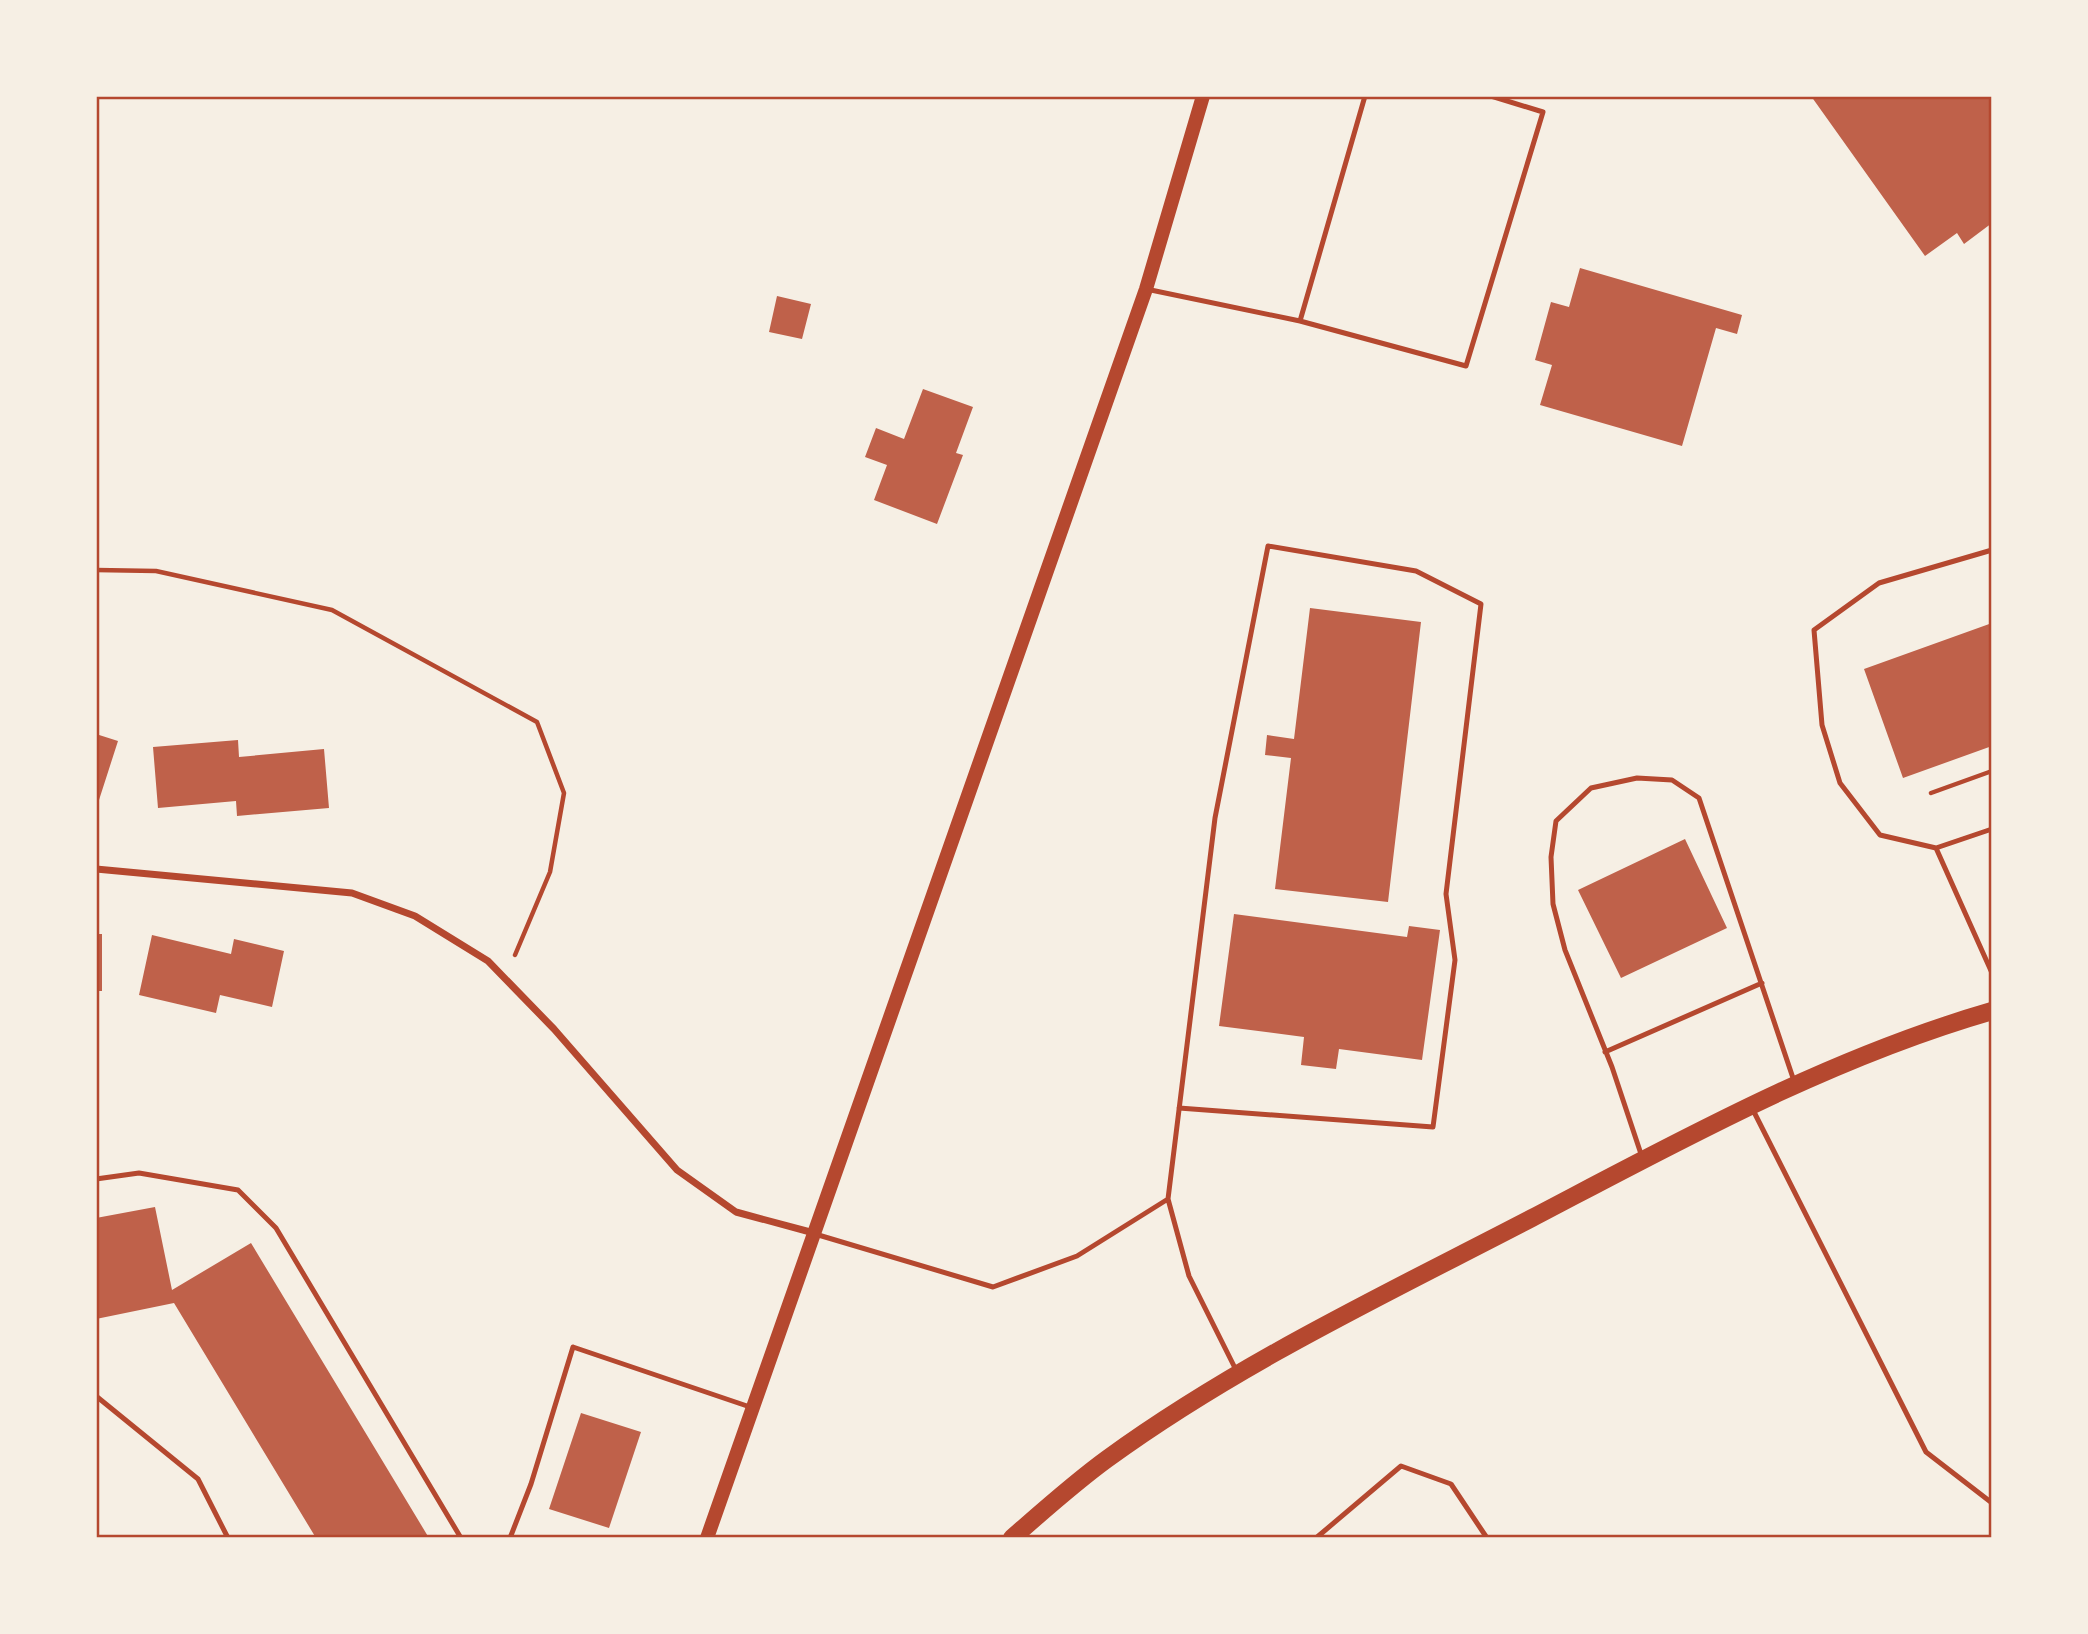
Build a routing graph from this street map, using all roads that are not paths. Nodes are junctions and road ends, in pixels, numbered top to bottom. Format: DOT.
graph roads {
  1 [pos="1203,96"];
  2 [pos="1365,96"];
  3 [pos="1491,96"];
  4 [pos="1146,289"];
  5 [pos="1300,321"];
  6 [pos="1992,551"];
  7 [pos="1992,829"];
  8 [pos="1936,848"];
  9 [pos="96,869"];
  10 [pos="1992,973"];
  11 [pos="1762,984"];
  12 [pos="1992,1011"];
  13 [pos="1605,1052"];
  14 [pos="1796,1084"];
  15 [pos="1751,1105"];
  16 [pos="1179,1108"];
  17 [pos="1643,1160"];
  18 [pos="96,1179"];
  19 [pos="1168,1199"];
  20 [pos="814,1233"];
  21 [pos="1238,1375"];
  22 [pos="96,1396"];
  23 [pos="752,1408"];
  24 [pos="1992,1503"];
  25 [pos="229,1538"];
  26 [pos="461,1538"];
  27 [pos="510,1538"];
  28 [pos="706,1538"];
  29 [pos="1012,1538"];
  30 [pos="1316,1538"];
  31 [pos="1487,1538"];
  1 -- 4 [label="main road"];
  2 -- 5 [label="lane"];
  3 -- 5 [label="lane"];
  4 -- 5 [label="lane"];
  4 -- 20 [label="main road"];
  6 -- 8 [label="lane"];
  7 -- 8 [label="lane"];
  8 -- 10 [label="lane"];
  9 -- 20 [label="street"];
  11 -- 13 [label="lane"];
  11 -- 13 [label="lane"];
  11 -- 14 [label="lane"];
  12 -- 14 [label="main road"];
  13 -- 17 [label="lane"];
  14 -- 15 [label="main road"];
  15 -- 17 [label="main road"];
  15 -- 24 [label="lane"];
  16 -- 16 [label="lane"];
  16 -- 19 [label="lane"];
  17 -- 21 [label="main road"];
  18 -- 26 [label="lane"];
  19 -- 20 [label="lane"];
  19 -- 21 [label="lane"];
  20 -- 23 [label="main road"];
  21 -- 29 [label="main road"];
  22 -- 25 [label="lane"];
  23 -- 27 [label="lane"];
  23 -- 28 [label="main road"];
  30 -- 31 [label="lane"];
}
